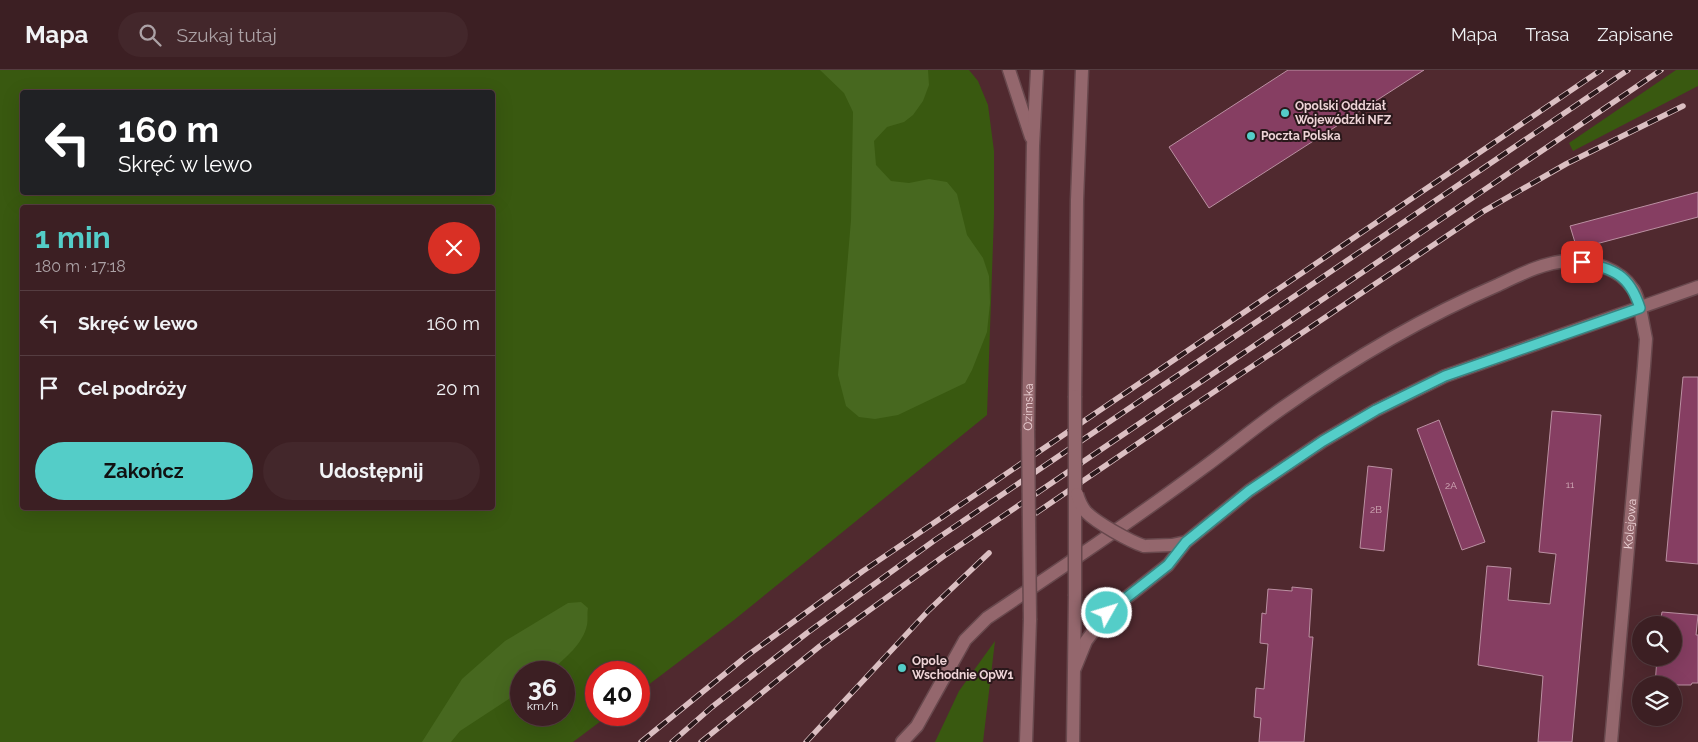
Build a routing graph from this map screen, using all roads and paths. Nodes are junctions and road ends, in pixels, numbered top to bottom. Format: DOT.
graph roads {
  1 [pos="1009,70"];
  2 [pos="1037,70"];
  3 [pos="1082,70"];
  4 [pos="1033,146"];
  5 [pos="1698,287"];
  6 [pos="1640,308"];
  7 [pos="1075,490"];
  8 [pos="1186,542"];
  9 [pos="1075,668"];
  10 [pos="902,742"];
  11 [pos="1026,742"];
  12 [pos="1073,742"];
  13 [pos="1611,742"];
  1 -- 4 [label="street"];
  2 -- 4 [label="street, Ozimska"];
  3 -- 7 [label="street, bridge"];
  4 -- 11 [label="street, Ozimska, bridge"];
  5 -- 6 [label="street"];
  6 -- 8 [label="street"];
  6 -- 10 [label="street, Kolejowa"];
  6 -- 13 [label="street, Kolejowa"];
  7 -- 8 [label="street, bridge"];
  7 -- 9 [label="street, bridge"];
  8 -- 9 [label="street"];
  9 -- 12 [label="street"];
}
